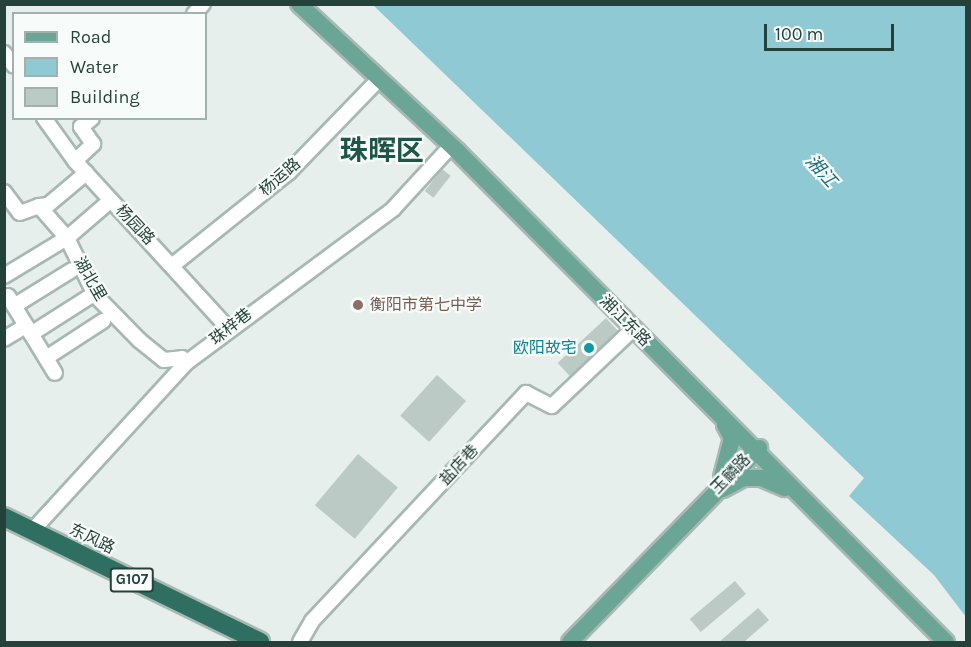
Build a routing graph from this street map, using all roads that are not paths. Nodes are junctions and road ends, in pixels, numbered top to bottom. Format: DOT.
graph roads {
  1 [pos="299,4"];
  2 [pos="313,4"];
  3 [pos="379,79"];
  4 [pos="45,120"];
  5 [pos="90,120"];
  6 [pos="451,146"];
  7 [pos="75,161"];
  8 [pos="86,173"];
  9 [pos="4,192"];
  10 [pos="111,200"];
  11 [pos="39,206"];
  12 [pos="66,238"];
  13 [pos="173,265"];
  14 [pos="72,270"];
  15 [pos="4,276"];
  16 [pos="89,297"];
  17 [pos="8,298"];
  18 [pos="103,321"];
  19 [pos="228,328"];
  20 [pos="633,329"];
  21 [pos="28,330"];
  22 [pos="4,339"];
  23 [pos="46,358"];
  24 [pos="186,363"];
  25 [pos="55,373"];
  26 [pos="724,421"];
  27 [pos="756,451"];
  28 [pos="720,488"];
  29 [pos="795,493"];
  30 [pos="4,517"];
  31 [pos="4,529"];
  32 [pos="32,531"];
  33 [pos="237,642"];
  34 [pos="260,642"];
  35 [pos="300,642"];
  36 [pos="570,642"];
  37 [pos="576,642"];
  38 [pos="946,642"];
  39 [pos="955,642"];
  1 -- 3 [label="main road, 湘江东路"];
  2 -- 27 [label="main road, 湘江东路"];
  3 -- 6 [label="main road, 湘江东路"];
  3 -- 13 [label="street, 杨运路"];
  4 -- 7 [label="street, 杨园路"];
  5 -- 7 [label="street"];
  6 -- 19 [label="street, 珠梓巷"];
  6 -- 20 [label="main road, 湘江东路"];
  7 -- 8 [label="street, 杨园路"];
  8 -- 10 [label="street, 杨园路"];
  8 -- 11 [label="street"];
  9 -- 11 [label="street"];
  10 -- 12 [label="street"];
  10 -- 13 [label="street, 杨园路"];
  11 -- 12 [label="street, 湖北里"];
  12 -- 15 [label="street"];
  12 -- 24 [label="street, 湖北里"];
  13 -- 19 [label="street, 杨园路"];
  14 -- 17 [label="street"];
  16 -- 21 [label="street"];
  17 -- 21 [label="street"];
  18 -- 23 [label="street"];
  19 -- 24 [label="street, 珠梓巷"];
  20 -- 26 [label="main road, 湘江东路"];
  20 -- 35 [label="street, 盐店巷"];
  21 -- 22 [label="street"];
  21 -- 23 [label="street"];
  23 -- 25 [label="street"];
  24 -- 32 [label="street, 珠梓巷"];
  26 -- 27 [label="main road, 湘江东路"];
  26 -- 28 [label="main road"];
  27 -- 28 [label="main road, 玉麟路"];
  27 -- 29 [label="main road, 湘江东路"];
  27 -- 39 [label="main road, 湘江东路"];
  28 -- 29 [label="main road"];
  28 -- 36 [label="main road, 玉麟路"];
  28 -- 37 [label="main road, 玉麟路"];
  29 -- 38 [label="main road, 湘江东路"];
  30 -- 32 [label="highway, 东风路 / G107"];
  31 -- 33 [label="highway, 东风路 / G107"];
  32 -- 34 [label="highway, 东风路 / G107"];
}
